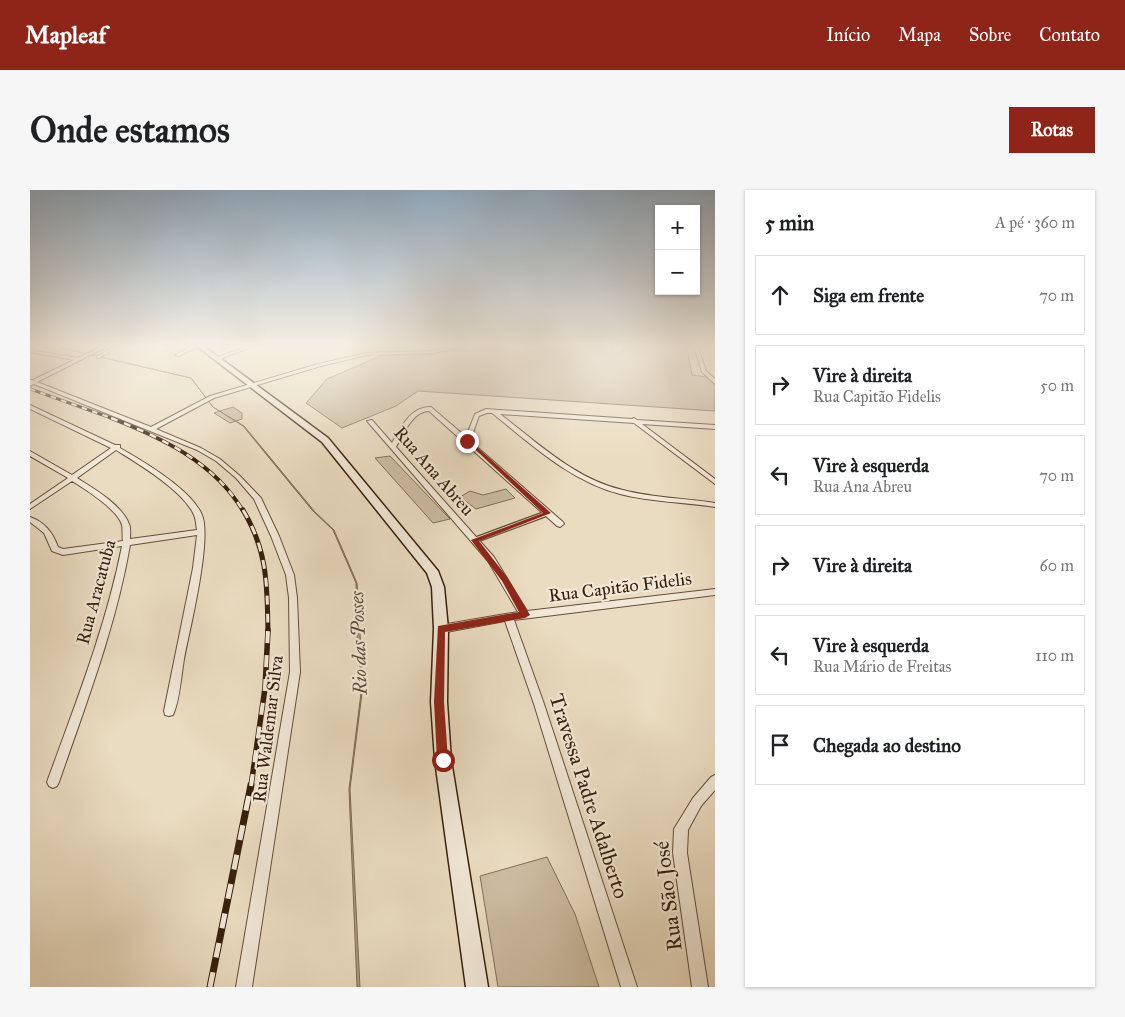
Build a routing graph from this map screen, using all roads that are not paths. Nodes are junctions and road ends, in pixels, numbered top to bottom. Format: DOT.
graph roads {
  1 [pos="37,384"];
  2 [pos="252,384"];
  3 [pos="30,406"];
  4 [pos="492,411"];
  5 [pos="634,420"];
  6 [pos="370,421"];
  7 [pos="714,427"];
  8 [pos="152,429"];
  9 [pos="467,441"];
  10 [pos="118,446"];
  11 [pos="393,446"];
  12 [pos="30,453"];
  13 [pos="72,477"];
  14 [pos="715,482"];
  15 [pos="715,505"];
  16 [pos="30,507"];
  17 [pos="548,513"];
  18 [pos="30,519"];
  19 [pos="560,524"];
  20 [pos="201,532"];
  21 [pos="474,540"];
  22 [pos="128,541"];
  23 [pos="715,592"];
  24 [pos="525,615"];
  25 [pos="508,617"];
  26 [pos="441,629"];
  27 [pos="169,711"];
  28 [pos="715,781"];
  29 [pos="53,782"];
  30 [pos="244,987"];
  31 [pos="478,987"];
  32 [pos="629,987"];
  33 [pos="700,987"];
  1 -- 8 [label="street, Rua Waldemar Silva"];
  2 -- 8 [label="street"];
  2 -- 26 [label="main road"];
  3 -- 10 [label="street"];
  4 -- 5 [label="street"];
  4 -- 9 [label="street"];
  4 -- 15 [label="street"];
  5 -- 7 [label="street"];
  5 -- 14 [label="street"];
  6 -- 11 [label="street, Rua Ana Abreu"];
  8 -- 30 [label="street, Rua Waldemar Silva"];
  9 -- 11 [label="street"];
  9 -- 17 [label="street"];
  10 -- 13 [label="street"];
  10 -- 20 [label="street"];
  11 -- 21 [label="street, Rua Ana Abreu"];
  12 -- 13 [label="street, Rua Aracatuba"];
  13 -- 16 [label="street"];
  13 -- 22 [label="street, Rua Aracatuba"];
  17 -- 19 [label="street"];
  17 -- 21 [label="lane"];
  18 -- 22 [label="street"];
  20 -- 22 [label="street"];
  20 -- 27 [label="street"];
  21 -- 24 [label="street, Rua Ana Abreu"];
  22 -- 29 [label="street, Rua Aracatuba"];
  23 -- 24 [label="street, Rua Capitão Fidelis"];
  24 -- 25 [label="street, Rua Capitão Fidelis"];
  25 -- 26 [label="street, Rua Capitão Fidelis"];
  25 -- 32 [label="street, Travessa Padre Adalberto"];
  26 -- 31 [label="main road"];
  28 -- 33 [label="street, Rua São José"];
}
